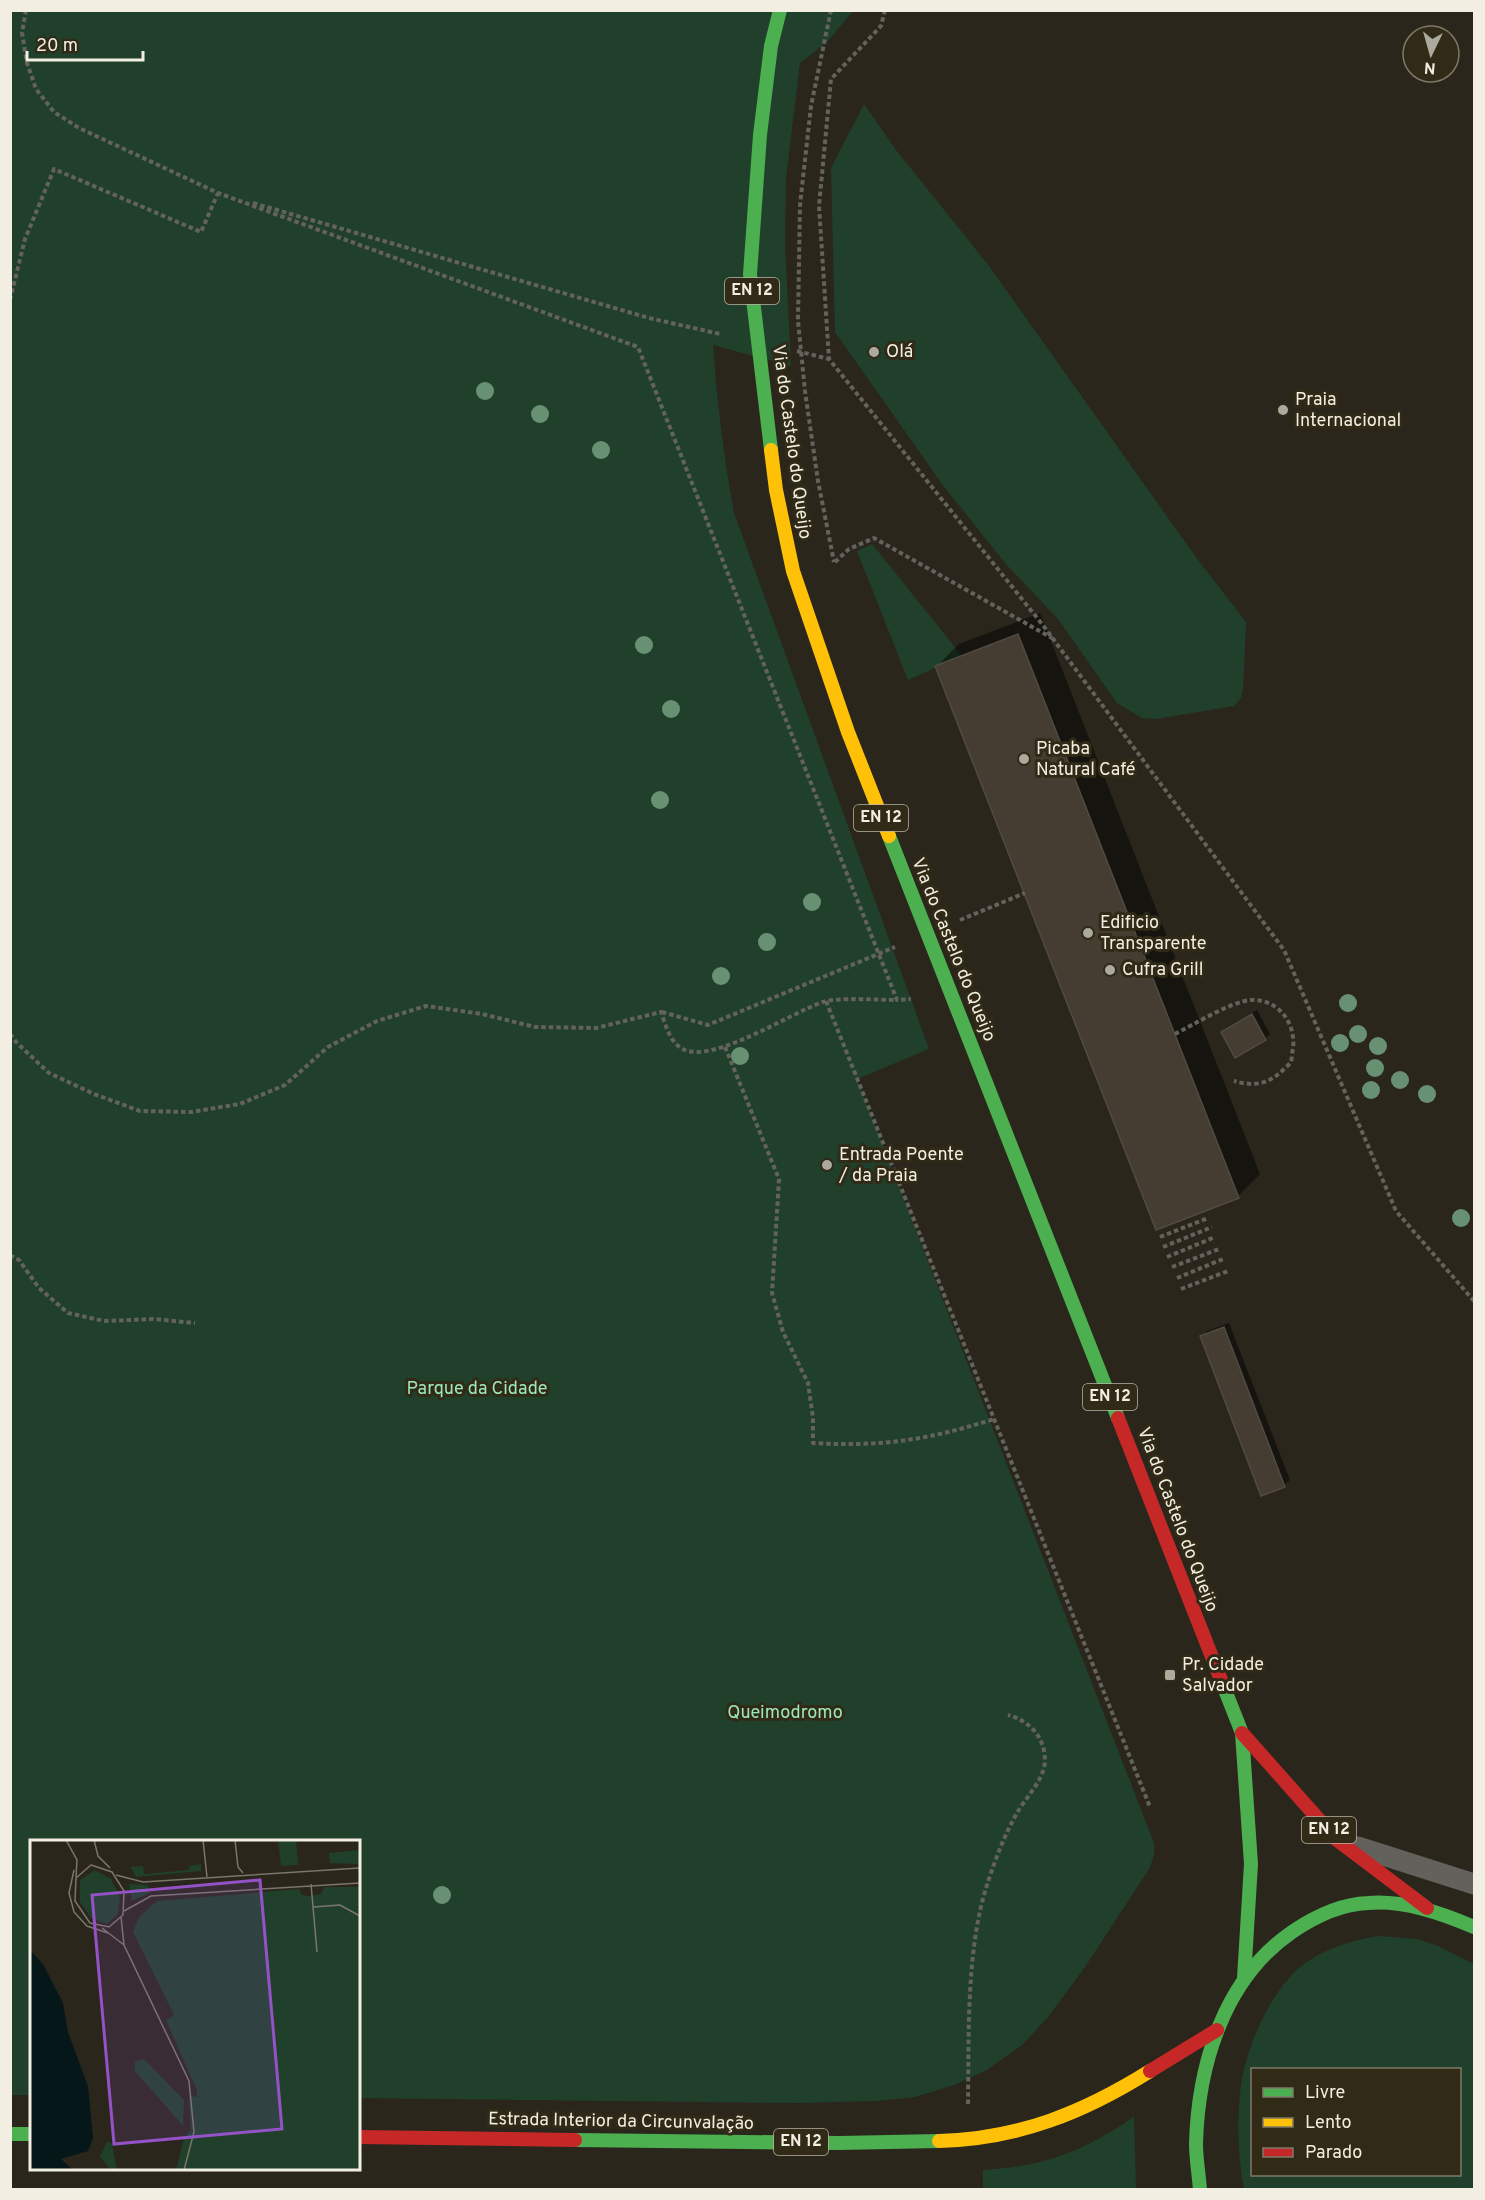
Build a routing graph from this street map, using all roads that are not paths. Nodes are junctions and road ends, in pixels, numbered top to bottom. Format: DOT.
graph roads {
  1 [pos="780,10"];
  2 [pos="1242,1732"];
  3 [pos="1337,1840"];
  4 [pos="1474,1884"];
  5 [pos="1431,1911"];
  6 [pos="1474,1927"];
  7 [pos="1244,1978"];
  8 [pos="1217,2030"];
  9 [pos="10,2134"];
  10 [pos="30,2134"];
  11 [pos="360,2138"];
  12 [pos="1200,2190"];
  1 -- 2 [label="main road, Via do Castelo do Queijo / EN 12"];
  2 -- 3 [label="main road, Via do Castelo do Queijo / EN 12"];
  2 -- 7 [label="main road, Via do Castelo do Queijo / EN 12"];
  3 -- 4 [label="lane"];
  3 -- 5 [label="main road, Via do Castelo do Queijo / EN 12"];
  5 -- 6 [label="main road, EN 12"];
  5 -- 7 [label="main road, EN 12"];
  7 -- 8 [label="main road, EN 12"];
  8 -- 11 [label="main road, Estrada Interior da Circunvalação / EN 12"];
  8 -- 12 [label="main road, EN 12"];
  9 -- 10 [label="main road"];
}
